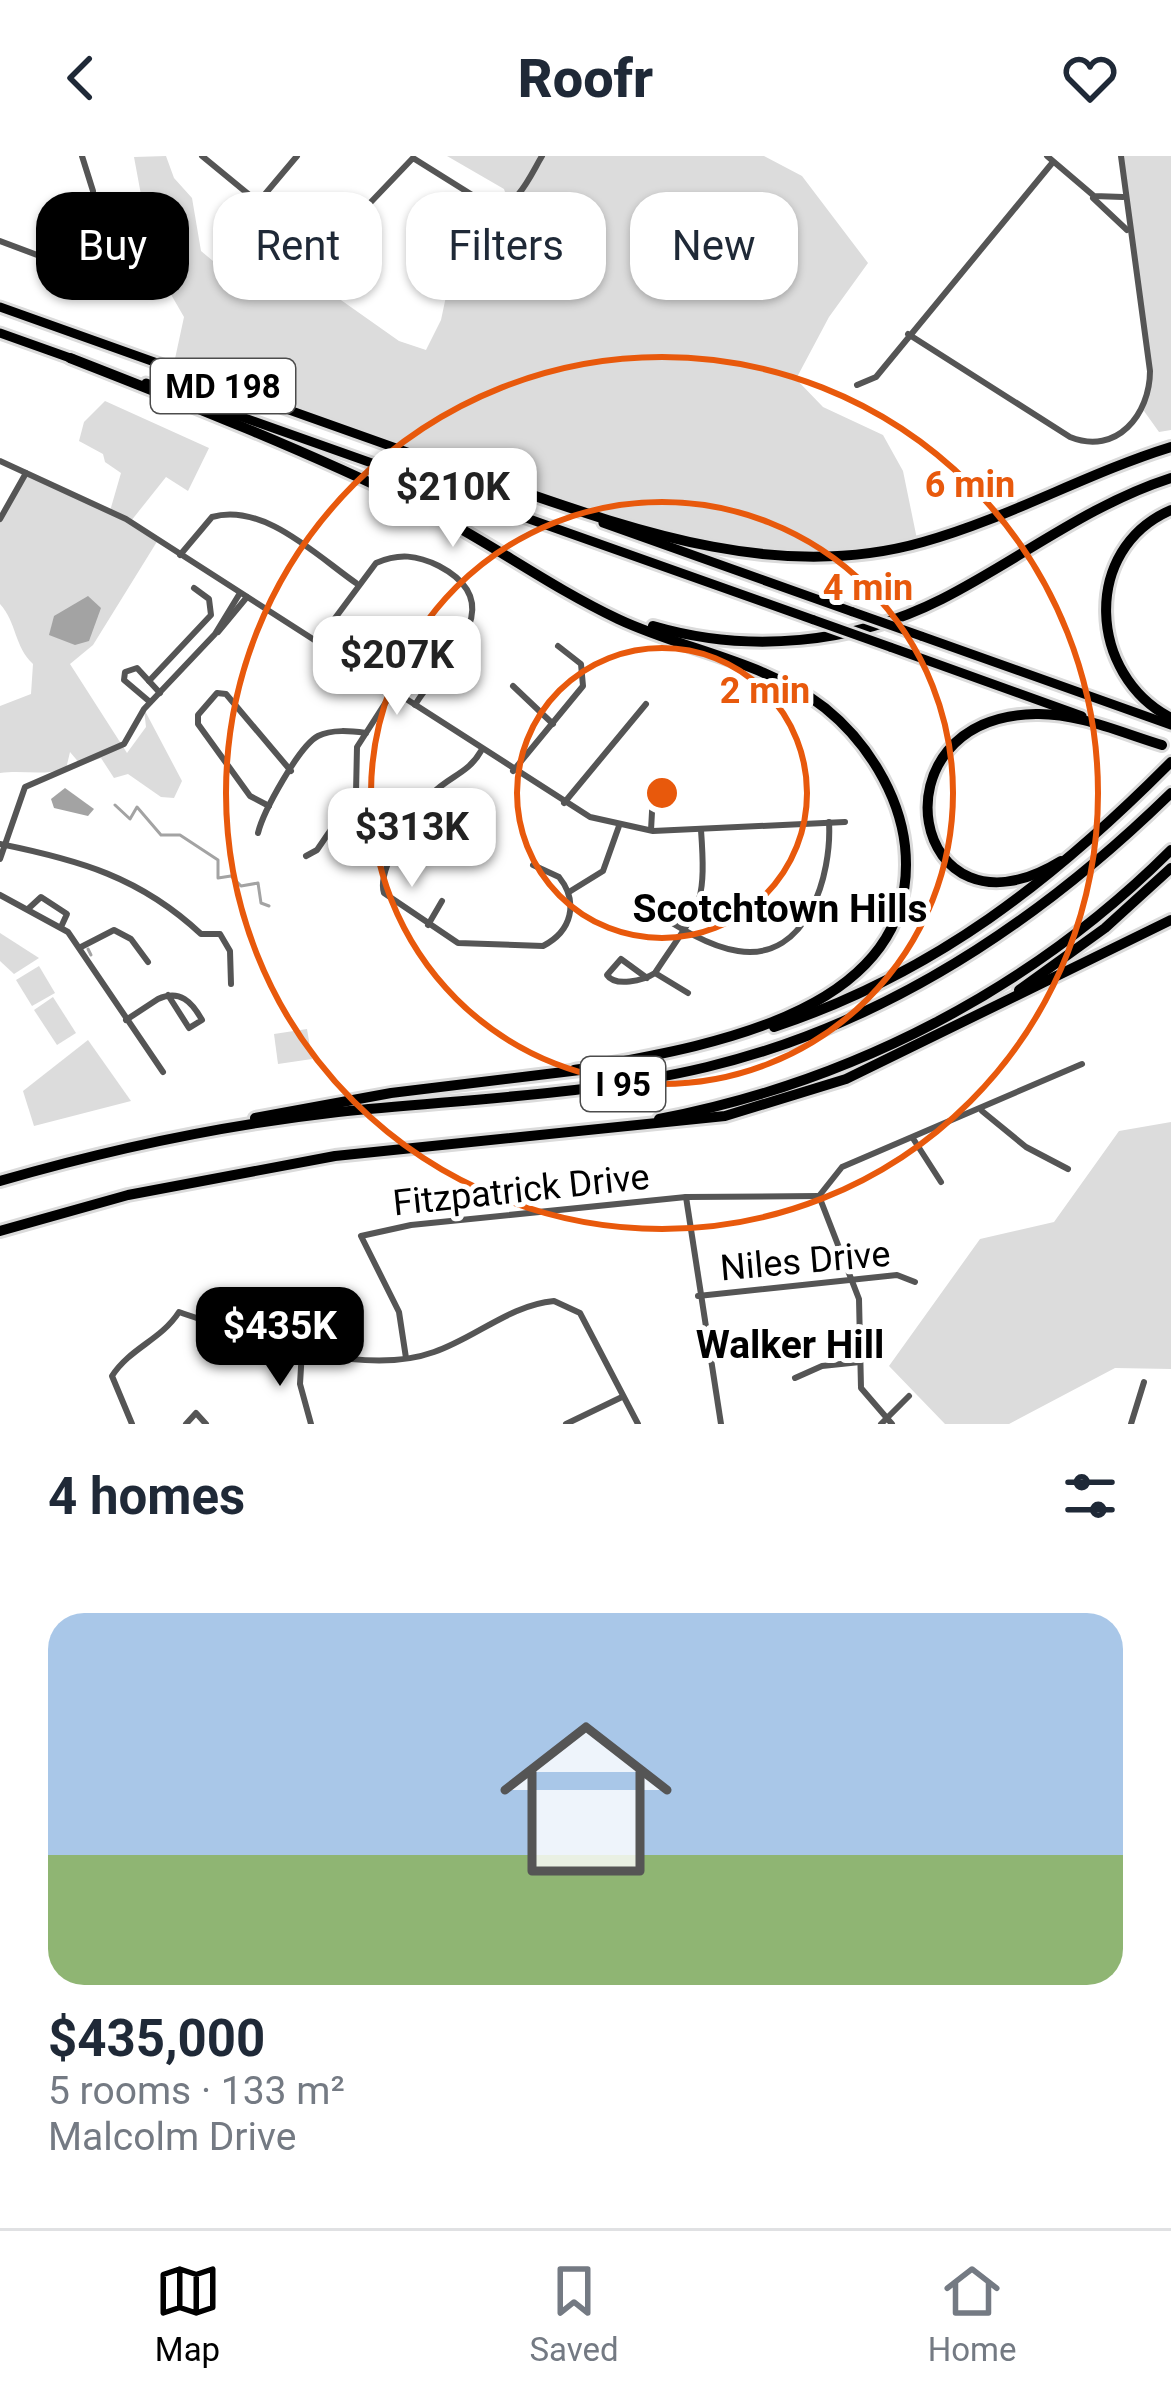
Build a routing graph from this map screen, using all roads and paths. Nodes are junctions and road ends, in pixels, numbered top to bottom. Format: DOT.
graph roads {
  1 [pos="82,156"];
  2 [pos="202,156"];
  3 [pos="297,156"];
  4 [pos="542,156"];
  5 [pos="1121,156"];
  6 [pos="1050,159"];
  7 [pos="93,192"];
  8 [pos="246,192"];
  9 [pos="266,192"];
  10 [pos="381,192"];
  11 [pos="1086,192"];
  12 [pos="1124,197"];
  13 [pos="1128,230"];
  14 [pos="0,241"];
  15 [pos="36,255"];
  16 [pos="0,307"];
  17 [pos="0,333"];
  18 [pos="908,334"];
  19 [pos="70,358"];
  20 [pos="857,386"];
  21 [pos="1171,447"];
  22 [pos="418,455"];
  23 [pos="0,461"];
  24 [pos="26,473"];
  25 [pos="1171,478"];
  26 [pos="1171,509"];
  27 [pos="0,519"];
  28 [pos="180,555"];
  29 [pos="356,583"];
  30 [pos="194,588"];
  31 [pos="572,594"];
  32 [pos="244,595"];
  33 [pos="203,626"];
  34 [pos="215,634"];
  35 [pos="318,641"];
  36 [pos="558,646"];
  37 [pos="149,681"];
  38 [pos="513,686"];
  39 [pos="393,692"];
  40 [pos="160,694"];
  41 [pos="150,702"];
  42 [pos="646,704"];
  43 [pos="415,705"];
  44 [pos="1171,721"];
  45 [pos="553,724"];
  46 [pos="366,733"];
  47 [pos="1167,747"];
  48 [pos="482,750"];
  49 [pos="1171,762"];
  50 [pos="291,771"];
  51 [pos="513,771"];
  52 [pos="1149,784"];
  53 [pos="653,794"];
  54 [pos="1171,794"];
  55 [pos="564,803"];
  56 [pos="269,806"];
  57 [pos="830,822"];
  58 [pos="845,822"];
  59 [pos="619,826"];
  60 [pos="651,830"];
  61 [pos="701,830"];
  62 [pos="258,833"];
  63 [pos="2,844"];
  64 [pos="1171,850"];
  65 [pos="305,856"];
  66 [pos="0,860"];
  67 [pos="533,865"];
  68 [pos="1171,868"];
  69 [pos="569,892"];
  70 [pos="0,895"];
  71 [pos="636,900"];
  72 [pos="442,901"];
  73 [pos="28,909"];
  74 [pos="1171,920"];
  75 [pos="428,925"];
  76 [pos="61,927"];
  77 [pos="685,929"];
  78 [pos="80,948"];
  79 [pos="148,962"];
  80 [pos="651,976"];
  81 [pos="231,984"];
  82 [pos="688,993"];
  83 [pos="168,995"];
  84 [pos="126,1020"];
  85 [pos="933,1039"];
  86 [pos="1082,1064"];
  87 [pos="574,1070"];
  88 [pos="164,1072"];
  89 [pos="982,1111"];
  90 [pos="579,1131"];
  91 [pos="181,1137"];
  92 [pos="914,1140"];
  93 [pos="1068,1169"];
  94 [pos="0,1181"];
  95 [pos="941,1182"];
  96 [pos="819,1196"];
  97 [pos="686,1197"];
  98 [pos="0,1232"];
  99 [pos="851,1279"];
  100 [pos="915,1282"];
  101 [pos="698,1296"];
  102 [pos="302,1350"];
  103 [pos="406,1358"];
  104 [pos="860,1362"];
  105 [pos="795,1378"];
  106 [pos="1144,1382"];
  107 [pos="909,1396"];
  108 [pos="622,1397"];
  109 [pos="887,1422"];
  110 [pos="132,1424"];
  111 [pos="186,1424"];
  112 [pos="206,1424"];
  113 [pos="310,1424"];
  114 [pos="566,1424"];
  115 [pos="638,1424"];
  116 [pos="721,1424"];
  117 [pos="1131,1424"];
  1 -- 7 [label="street"];
  2 -- 8 [label="street"];
  3 -- 9 [label="street"];
  4 -- 10 [label="street"];
  5 -- 12 [label="street"];
  6 -- 11 [label="street"];
  6 -- 18 [label="street"];
  11 -- 12 [label="street"];
  11 -- 13 [label="street"];
  12 -- 13 [label="street"];
  13 -- 18 [label="street"];
  14 -- 15 [label="street"];
  16 -- 22 [label="main road, MD 198"];
  17 -- 19 [label="main road, MD 198"];
  18 -- 20 [label="street"];
  19 -- 31 [label="highway"];
  19 -- 47 [label="main road, MD 198, bridge"];
  21 -- 22 [label="highway"];
  22 -- 44 [label="main road, MD 198, bridge"];
  23 -- 24 [label="street"];
  24 -- 27 [label="street"];
  24 -- 28 [label="street"];
  25 -- 31 [label="highway"];
  26 -- 44 [label="highway"];
  28 -- 29 [label="street"];
  28 -- 32 [label="street"];
  29 -- 35 [label="street"];
  29 -- 43 [label="street"];
  30 -- 33 [label="street"];
  31 -- 87 [label="highway"];
  32 -- 34 [label="street"];
  32 -- 35 [label="street"];
  33 -- 34 [label="street"];
  33 -- 37 [label="street"];
  34 -- 40 [label="street"];
  35 -- 39 [label="street"];
  36 -- 45 [label="street"];
  37 -- 40 [label="street"];
  37 -- 41 [label="street"];
  38 -- 45 [label="street"];
  39 -- 43 [label="street"];
  39 -- 46 [label="street"];
  40 -- 41 [label="street"];
  41 -- 63 [label="street"];
  42 -- 55 [label="street"];
  43 -- 48 [label="street"];
  45 -- 51 [label="street"];
  46 -- 50 [label="street"];
  46 -- 65 [label="street"];
  47 -- 52 [label="highway"];
  48 -- 51 [label="street"];
  48 -- 75 [label="street"];
  49 -- 52 [label="highway"];
  50 -- 56 [label="street"];
  50 -- 56 [label="street"];
  51 -- 55 [label="street"];
  52 -- 87 [label="highway"];
  53 -- 60 [label="street"];
  54 -- 91 [label="highway, I 95"];
  55 -- 59 [label="street"];
  56 -- 62 [label="street"];
  57 -- 58 [label="street"];
  57 -- 61 [label="street"];
  57 -- 77 [label="street"];
  59 -- 60 [label="street"];
  59 -- 69 [label="street"];
  60 -- 61 [label="street"];
  61 -- 77 [label="street"];
  63 -- 66 [label="street"];
  63 -- 81 [label="street"];
  64 -- 90 [label="highway, I 95"];
  67 -- 69 [label="street"];
  68 -- 85 [label="highway"];
  69 -- 75 [label="street"];
  70 -- 73 [label="street"];
  71 -- 77 [label="street"];
  72 -- 75 [label="street"];
  73 -- 76 [label="street"];
  73 -- 76 [label="street"];
  74 -- 85 [label="highway"];
  76 -- 78 [label="street"];
  77 -- 80 [label="street"];
  78 -- 79 [label="street"];
  78 -- 84 [label="street"];
  80 -- 80 [label="street"];
  80 -- 82 [label="street"];
  83 -- 83 [label="street"];
  83 -- 84 [label="street"];
  84 -- 88 [label="street"];
  85 -- 90 [label="highway"];
  86 -- 89 [label="street"];
  87 -- 91 [label="highway"];
  89 -- 92 [label="street"];
  89 -- 93 [label="street"];
  90 -- 98 [label="highway, I 95"];
  91 -- 94 [label="highway, I 95"];
  92 -- 95 [label="street"];
  92 -- 96 [label="street"];
  96 -- 97 [label="street, Fitzpatrick Drive"];
  96 -- 99 [label="street"];
  97 -- 101 [label="street"];
  97 -- 103 [label="street, Fitzpatrick Drive"];
  99 -- 100 [label="street, Niles Drive"];
  99 -- 101 [label="street, Niles Drive"];
  99 -- 104 [label="street"];
  101 -- 116 [label="street"];
  102 -- 103 [label="street"];
  102 -- 110 [label="street"];
  102 -- 113 [label="street"];
  103 -- 108 [label="street"];
  104 -- 105 [label="street"];
  104 -- 109 [label="street"];
  106 -- 117 [label="street"];
  107 -- 109 [label="street"];
  108 -- 114 [label="street"];
  108 -- 115 [label="street"];
  111 -- 112 [label="street"];
}
